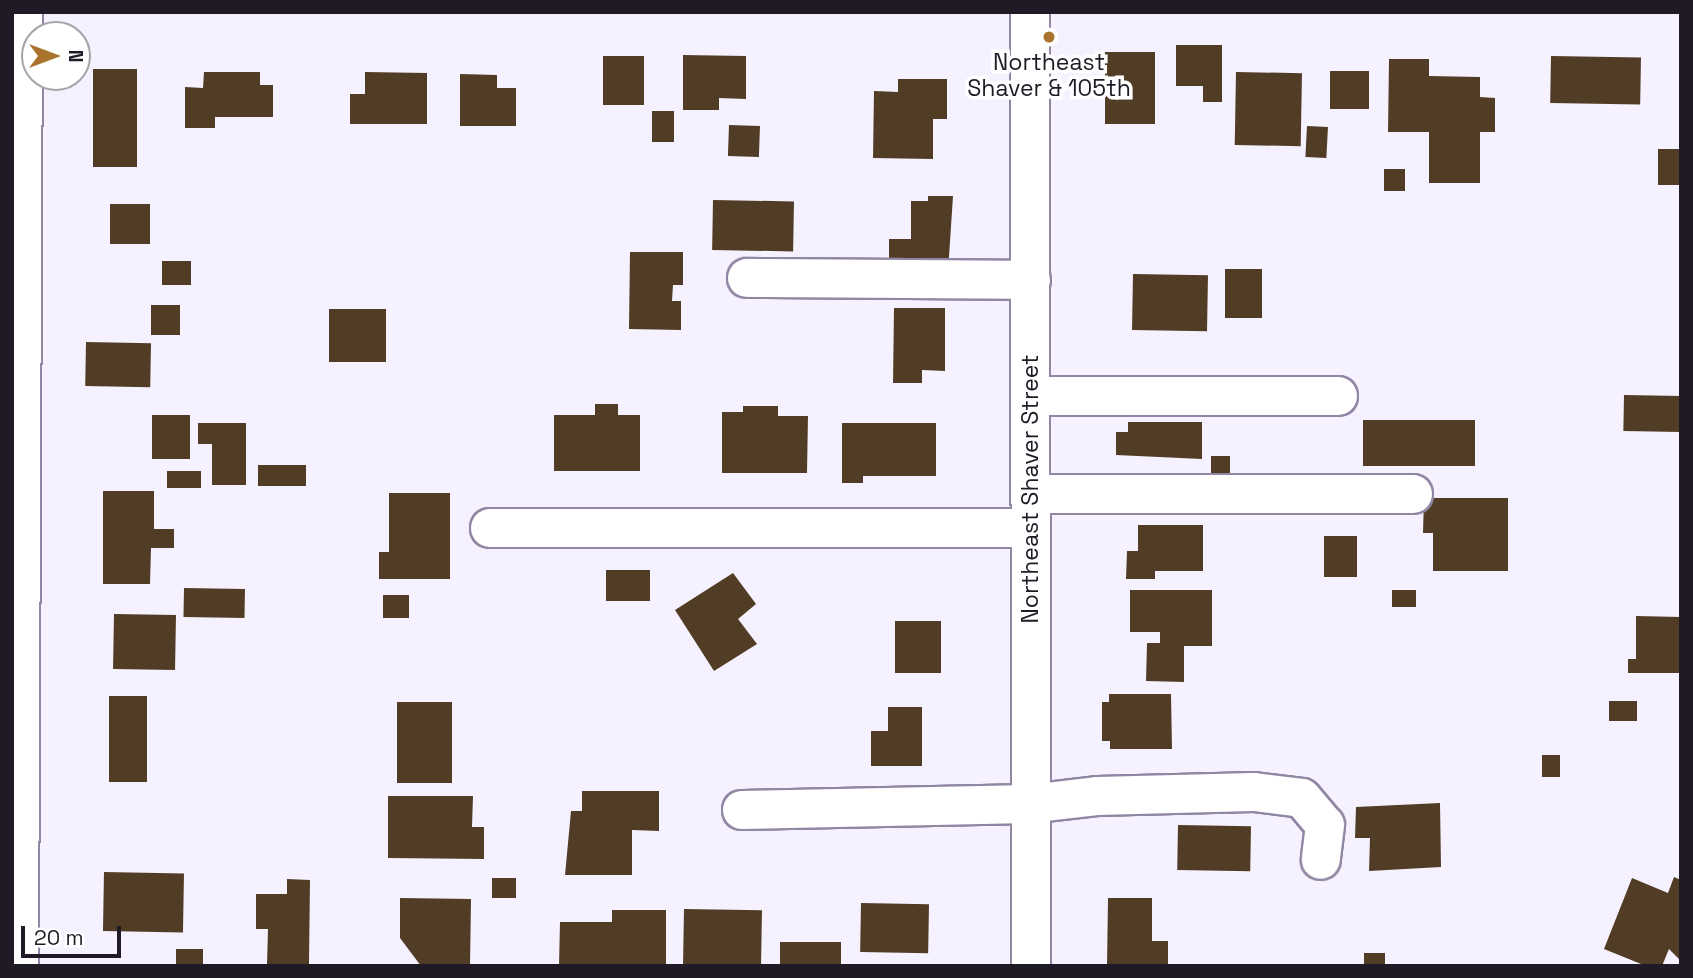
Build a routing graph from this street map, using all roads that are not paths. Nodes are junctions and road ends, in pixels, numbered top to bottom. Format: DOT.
graph roads {
  1 [pos="23,12"];
  2 [pos="1030,12"];
  3 [pos="747,278"];
  4 [pos="1031,280"];
  5 [pos="1031,396"];
  6 [pos="1338,397"];
  7 [pos="1413,494"];
  8 [pos="1031,511"];
  9 [pos="490,528"];
  10 [pos="1030,804"];
  11 [pos="742,810"];
  12 [pos="1321,860"];
  13 [pos="19,966"];
  14 [pos="1031,966"];
  1 -- 13 [label="street"];
  2 -- 4 [label="street, Northeast Shaver Street"];
  3 -- 4 [label="street"];
  4 -- 5 [label="street, Northeast Shaver Street"];
  5 -- 6 [label="street"];
  5 -- 8 [label="street, Northeast Shaver Street"];
  7 -- 8 [label="street"];
  8 -- 9 [label="street"];
  8 -- 10 [label="street, Northeast Shaver Street"];
  10 -- 11 [label="street"];
  10 -- 12 [label="street"];
  10 -- 14 [label="street, Northeast Shaver Street"];
}
